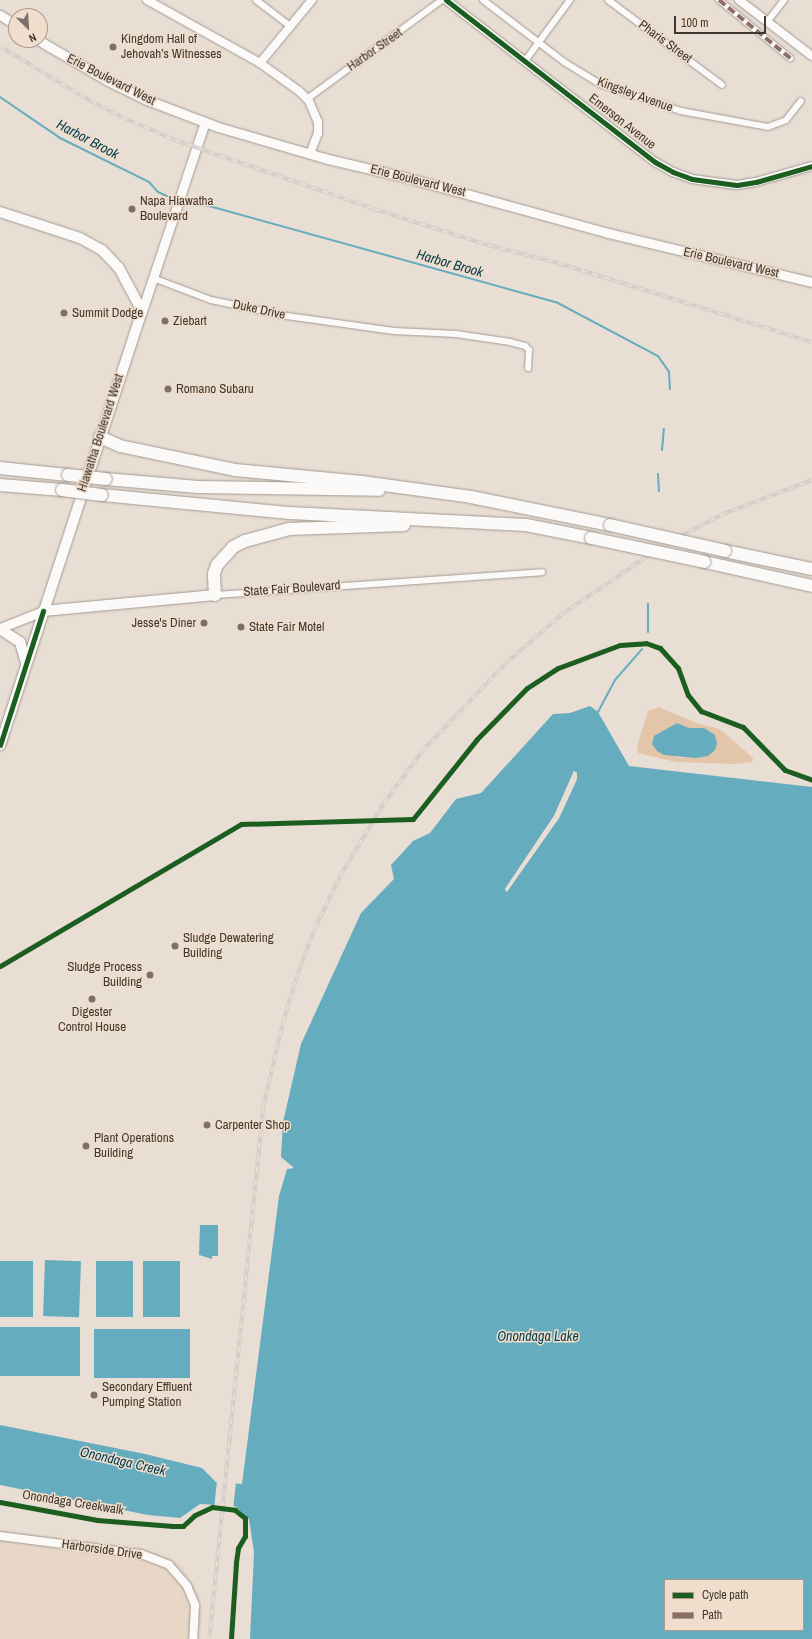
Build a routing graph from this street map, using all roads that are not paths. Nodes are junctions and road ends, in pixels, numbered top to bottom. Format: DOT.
graph roads {
  1 [pos="147,0"];
  2 [pos="256,0"];
  3 [pos="312,0"];
  4 [pos="442,0"];
  5 [pos="446,0"];
  6 [pos="483,0"];
  7 [pos="570,0"];
  8 [pos="608,0"];
  9 [pos="719,0"];
  10 [pos="739,0"];
  11 [pos="784,0"];
  12 [pos="767,22"];
  13 [pos="290,26"];
  14 [pos="539,42"];
  15 [pos="48,46"];
  16 [pos="812,56"];
  17 [pos="790,58"];
  18 [pos="525,62"];
  19 [pos="260,63"];
  20 [pos="722,84"];
  21 [pos="307,99"];
  22 [pos="801,101"];
  23 [pos="205,122"];
  24 [pos="310,154"];
  25 [pos="812,166"];
  26 [pos="0,212"];
  27 [pos="152,278"];
  28 [pos="812,282"];
  29 [pos="142,311"];
  30 [pos="528,368"];
  31 [pos="100,437"];
  32 [pos="0,468"];
  33 [pos="0,484"];
  34 [pos="430,492"];
  35 [pos="475,521"];
  36 [pos="812,569"];
  37 [pos="542,572"];
  38 [pos="812,586"];
  39 [pos="215,595"];
  40 [pos="43,611"];
  41 [pos="0,628"];
  42 [pos="26,666"];
  43 [pos="0,745"];
  44 [pos="0,1536"];
  45 [pos="193,1639"];
  1 -- 19 [label="street"];
  2 -- 13 [label="street"];
  3 -- 13 [label="street"];
  4 -- 21 [label="street, Harbor Street"];
  5 -- 18 [label="street, Emerson Avenue"];
  6 -- 14 [label="street, Kingsley Avenue"];
  7 -- 14 [label="street"];
  8 -- 20 [label="street, Pharis Street"];
  9 -- 17 [label="street"];
  10 -- 12 [label="street"];
  11 -- 12 [label="street"];
  12 -- 16 [label="street"];
  13 -- 19 [label="street"];
  14 -- 18 [label="street"];
  14 -- 22 [label="street, Kingsley Avenue"];
  15 -- 23 [label="main road, Erie Boulevard West"];
  18 -- 25 [label="street, Emerson Avenue"];
  19 -- 21 [label="street"];
  21 -- 24 [label="street"];
  23 -- 24 [label="main road, Erie Boulevard West"];
  23 -- 27 [label="main road, Hiawatha Boulevard West"];
  24 -- 28 [label="main road, Erie Boulevard West"];
  26 -- 29 [label="main road"];
  27 -- 29 [label="main road, Hiawatha Boulevard West"];
  27 -- 30 [label="street, Duke Drive"];
  29 -- 31 [label="main road, Hiawatha Boulevard West"];
  31 -- 34 [label="highway"];
  31 -- 40 [label="main road, Hiawatha Boulevard West"];
  32 -- 34 [label="highway, bridge"];
  33 -- 35 [label="highway, bridge"];
  34 -- 36 [label="highway, bridge"];
  35 -- 38 [label="highway, bridge"];
  35 -- 39 [label="highway"];
  37 -- 39 [label="street, State Fair Boulevard"];
  39 -- 40 [label="main road, State Fair Boulevard"];
  40 -- 41 [label="main road"];
  40 -- 42 [label="main road, Hiawatha Boulevard West"];
  41 -- 42 [label="main road"];
  42 -- 43 [label="main road, Hiawatha Boulevard West"];
  44 -- 45 [label="street, Harborside Drive"];
}
